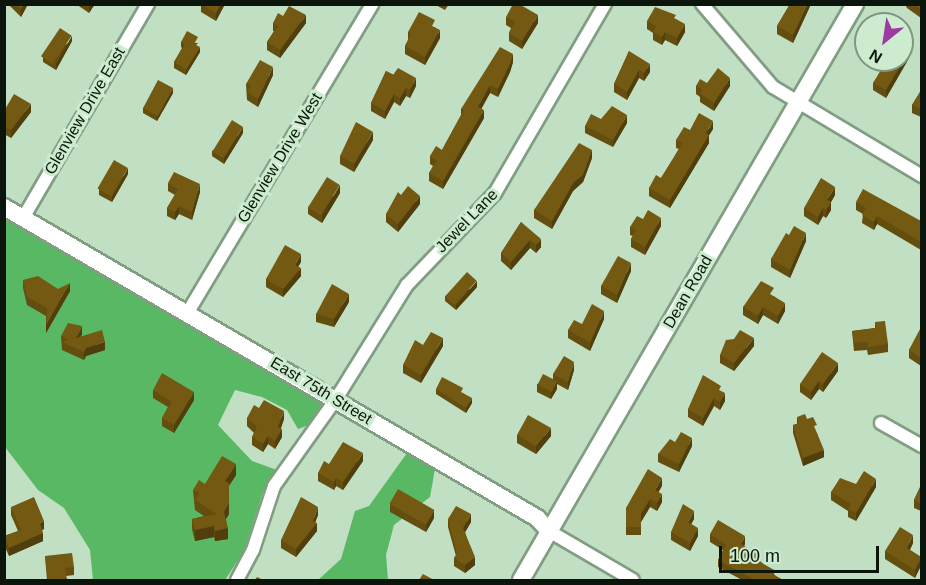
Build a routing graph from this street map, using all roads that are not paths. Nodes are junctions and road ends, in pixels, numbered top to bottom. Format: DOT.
graph roads {
  1 [pos="147,4"];
  2 [pos="372,4"];
  3 [pos="605,4"];
  4 [pos="702,4"];
  5 [pos="855,4"];
  6 [pos="798,103"];
  7 [pos="921,176"];
  8 [pos="4,207"];
  9 [pos="23,218"];
  10 [pos="188,312"];
  11 [pos="336,399"];
  12 [pos="881,423"];
  13 [pos="921,446"];
  14 [pos="549,531"];
  15 [pos="237,580"];
  16 [pos="521,580"];
  17 [pos="633,580"];
  1 -- 9 [label="street, Glenview Drive East"];
  2 -- 10 [label="street, Glenview Drive West"];
  3 -- 11 [label="street, Jewel Lane"];
  4 -- 6 [label="street"];
  5 -- 6 [label="street, Dean Road"];
  6 -- 7 [label="street"];
  6 -- 14 [label="street, Dean Road"];
  8 -- 9 [label="street, East 75th Street"];
  9 -- 10 [label="street, East 75th Street"];
  10 -- 11 [label="street, East 75th Street"];
  11 -- 14 [label="street, East 75th Street"];
  11 -- 15 [label="street, Jewel Lane"];
  12 -- 13 [label="street"];
  14 -- 16 [label="street, Dean Road"];
  14 -- 17 [label="street, East 75th Street"];
}
